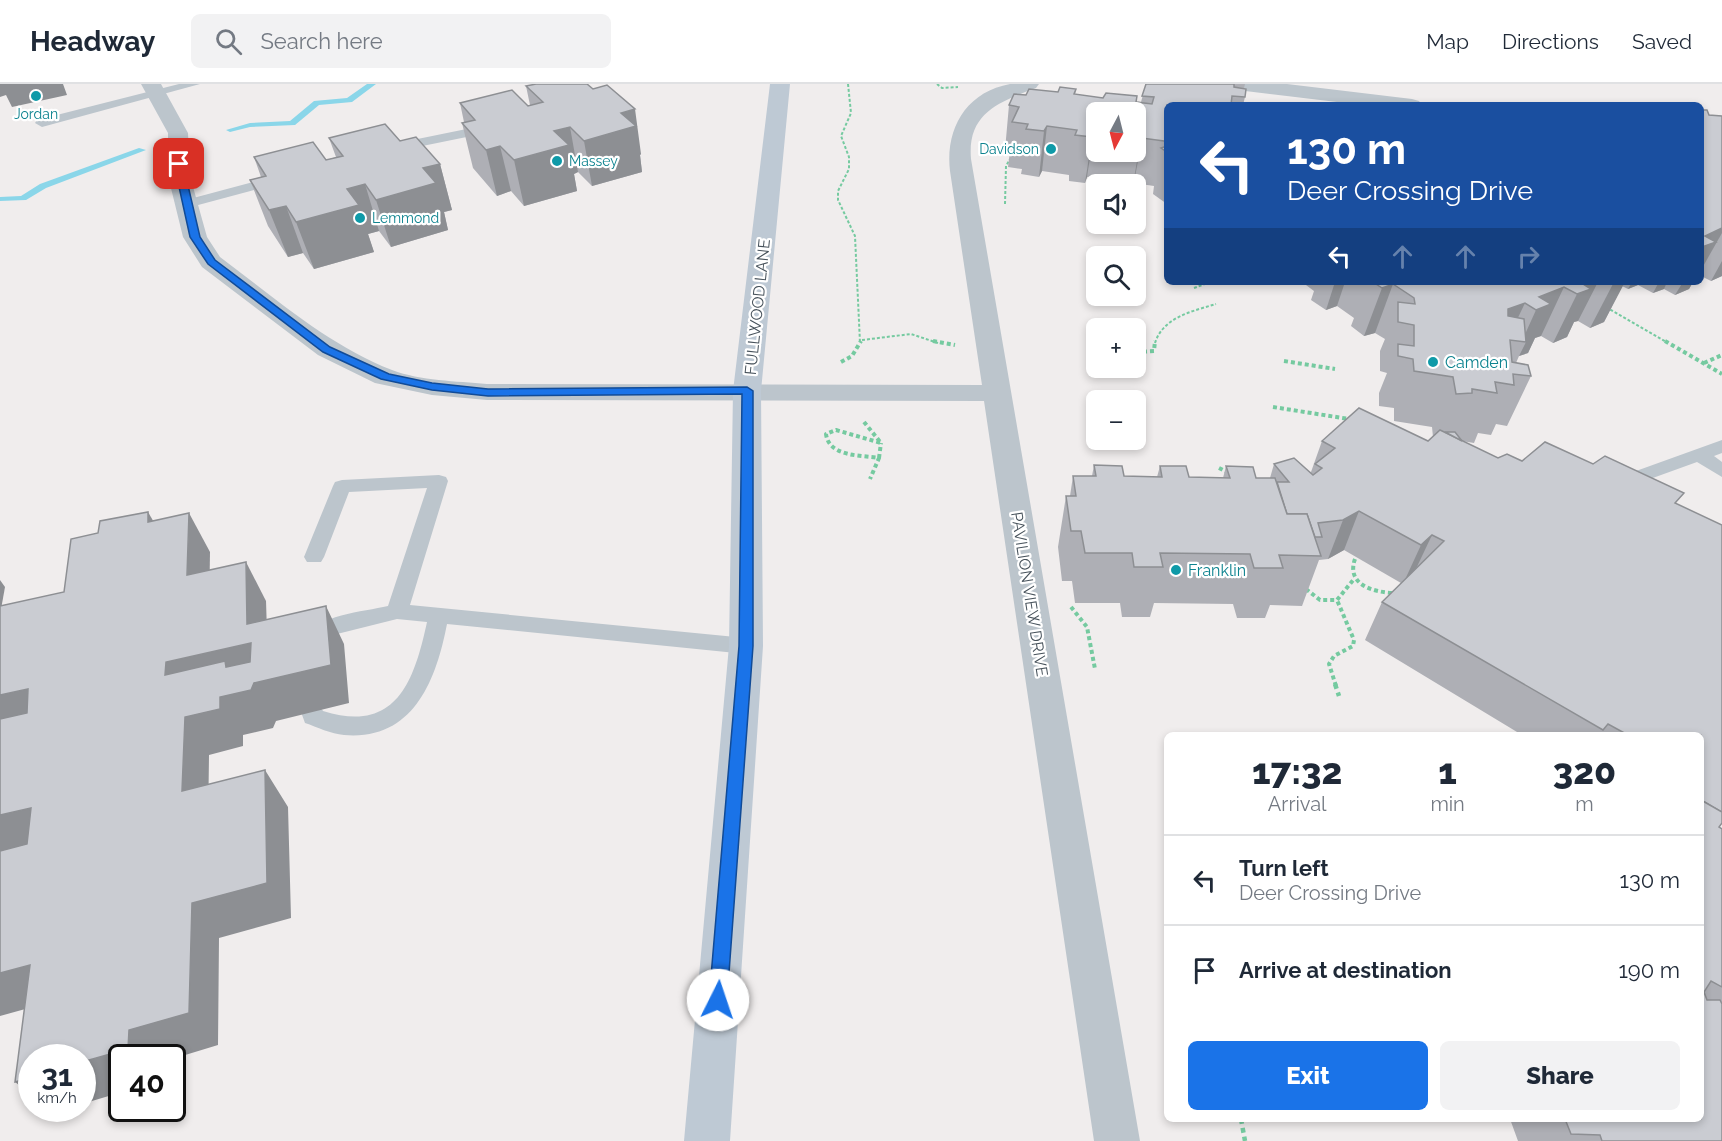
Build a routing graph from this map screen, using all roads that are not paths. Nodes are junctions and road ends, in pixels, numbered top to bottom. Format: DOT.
graph roads {
  1 [pos="194,84"];
  2 [pos="780,84"];
  3 [pos="1029,84"];
  4 [pos="1237,84"];
  5 [pos="155,89"];
  6 [pos="1387,102"];
  7 [pos="42,123"];
  8 [pos="501,140"];
  9 [pos="376,152"];
  10 [pos="293,175"];
  11 [pos="187,204"];
  12 [pos="747,391"];
  13 [pos="997,393"];
  14 [pos="1722,446"];
  15 [pos="1700,454"];
  16 [pos="1722,471"];
  17 [pos="1628,489"];
  18 [pos="314,557"];
  19 [pos="397,611"];
  20 [pos="438,617"];
  21 [pos="746,646"];
  22 [pos="310,652"];
  23 [pos="312,712"];
  24 [pos="707,1141"];
  25 [pos="1118,1141"];
  1 -- 5 [label="lane"];
  2 -- 12 [label="street, FULLWOOD LANE"];
  3 -- 13 [label="street, PAVILION VIEW DRIVE"];
  4 -- 6 [label="street"];
  5 -- 7 [label="lane"];
  5 -- 11 [label="street"];
  8 -- 9 [label="lane"];
  10 -- 11 [label="lane"];
  11 -- 12 [label="street"];
  12 -- 13 [label="street"];
  12 -- 21 [label="street, FULLWOOD LANE"];
  13 -- 25 [label="street, PAVILION VIEW DRIVE"];
  14 -- 15 [label="lane"];
  15 -- 16 [label="lane"];
  15 -- 17 [label="lane"];
  18 -- 19 [label="lane"];
  19 -- 20 [label="lane"];
  19 -- 22 [label="lane"];
  20 -- 21 [label="lane"];
  20 -- 23 [label="lane"];
  21 -- 24 [label="street, FULLWOOD LANE"];
}
